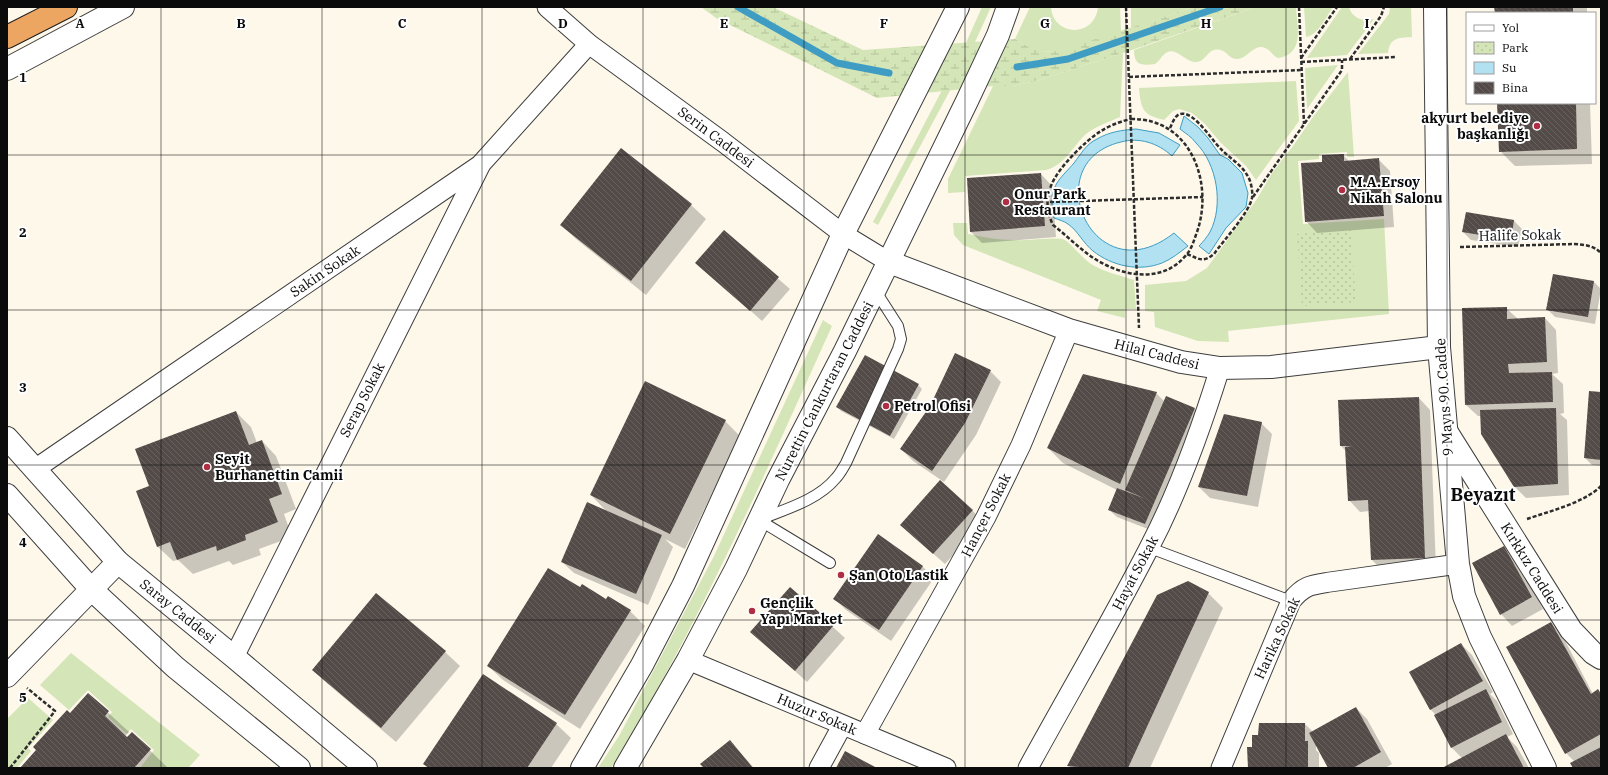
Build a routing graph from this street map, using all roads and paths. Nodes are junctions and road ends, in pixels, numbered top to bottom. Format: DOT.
graph roads {
  1 [pos="66,7"];
  2 [pos="123,7"];
  3 [pos="547,7"];
  4 [pos="958,7"];
  5 [pos="1008,7"];
  6 [pos="1126,7"];
  7 [pos="1299,7"];
  8 [pos="1337,7"];
  9 [pos="1384,7"];
  10 [pos="1434,7"];
  11 [pos="7,37"];
  12 [pos="589,44"];
  13 [pos="1396,57"];
  14 [pos="1301,58"];
  15 [pos="1342,60"];
  16 [pos="1350,60"];
  17 [pos="1301,62"];
  18 [pos="7,69"];
  19 [pos="1301,70"];
  20 [pos="1129,78"];
  21 [pos="1131,119"];
  22 [pos="1304,124"];
  23 [pos="1170,128"];
  24 [pos="480,165"];
  25 [pos="1203,197"];
  26 [pos="1252,198"];
  27 [pos="1134,199"];
  28 [pos="1050,202"];
  29 [pos="843,234"];
  30 [pos="1437,247"];
  31 [pos="1601,253"];
  32 [pos="1187,254"];
  33 [pos="889,262"];
  34 [pos="1137,274"];
  35 [pos="875,290"];
  36 [pos="1069,330"];
  37 [pos="1439,347"];
  38 [pos="1139,351"];
  39 [pos="1220,368"];
  40 [pos="1445,430"];
  41 [pos="7,438"];
  42 [pos="35,469"];
  43 [pos="1601,486"];
  44 [pos="7,495"];
  45 [pos="759,520"];
  46 [pos="1506,527"];
  47 [pos="1150,548"];
  48 [pos="118,562"];
  49 [pos="830,563"];
  50 [pos="1458,564"];
  51 [pos="91,589"];
  52 [pos="1291,601"];
  53 [pos="234,657"];
  54 [pos="1601,658"];
  55 [pos="688,660"];
  56 [pos="8,675"];
  57 [pos="842,726"];
  58 [pos="865,734"];
  59 [pos="10,768"];
  60 [pos="299,768"];
  61 [pos="366,768"];
  62 [pos="582,768"];
  63 [pos="625,768"];
  64 [pos="819,768"];
  65 [pos="946,768"];
  66 [pos="1028,768"];
  67 [pos="1221,768"];
  68 [pos="1544,768"];
  1 -- 11 [label="highway"];
  2 -- 18 [label="street"];
  3 -- 12 [label="street, Serin Caddesi"];
  4 -- 29 [label="street"];
  5 -- 33 [label="street, Nurettin Cankurtaran Caddesi"];
  6 -- 20 [label="path"];
  7 -- 14 [label="path"];
  8 -- 14 [label="path"];
  9 -- 16 [label="path"];
  10 -- 30 [label="street, 9 Mayıs 90. Cadde"];
  12 -- 24 [label="street, Sakin Sokak"];
  12 -- 29 [label="street, Serin Caddesi"];
  13 -- 16 [label="path"];
  14 -- 17 [label="path"];
  15 -- 16 [label="path"];
  15 -- 17 [label="path"];
  15 -- 22 [label="path"];
  17 -- 19 [label="path"];
  19 -- 20 [label="path"];
  19 -- 22 [label="path"];
  20 -- 21 [label="path"];
  21 -- 23 [label="path"];
  21 -- 27 [label="path"];
  21 -- 34 [label="path"];
  22 -- 26 [label="path"];
  23 -- 25 [label="path"];
  23 -- 26 [label="path"];
  24 -- 42 [label="street, Sakin Sokak"];
  24 -- 53 [label="street, Serap Sokak"];
  25 -- 27 [label="path"];
  25 -- 32 [label="path"];
  26 -- 32 [label="path"];
  27 -- 28 [label="path"];
  27 -- 34 [label="path"];
  29 -- 33 [label="street, Serin Caddesi"];
  29 -- 62 [label="street"];
  30 -- 31 [label="path, Halife Sokak"];
  30 -- 37 [label="street, 9 Mayıs 90. Cadde"];
  32 -- 34 [label="path"];
  33 -- 35 [label="street, Nurettin Cankurtaran Caddesi"];
  33 -- 36 [label="street, Hilal Caddesi"];
  34 -- 38 [label="path"];
  35 -- 45 [label="street, Nurettin Cankurtaran Caddesi"];
  35 -- 45 [label="lane"];
  36 -- 38 [label="street, Hilal Caddesi"];
  36 -- 58 [label="street, Hançer Sokak"];
  37 -- 39 [label="street, Hilal Caddesi"];
  37 -- 40 [label="street, 9 Mayıs 90. Cadde"];
  38 -- 39 [label="street, Hilal Caddesi"];
  39 -- 47 [label="street, Hayat Sokak"];
  40 -- 46 [label="street, Kırkkız Caddesi"];
  40 -- 50 [label="street, 9 Mayıs 90. Cadde"];
  41 -- 42 [label="street, Saray Caddesi"];
  42 -- 48 [label="street, Saray Caddesi"];
  43 -- 46 [label="path"];
  44 -- 51 [label="street"];
  45 -- 49 [label="lane"];
  45 -- 55 [label="street, Nurettin Cankurtaran Caddesi"];
  46 -- 54 [label="street, Kırkkız Caddesi"];
  47 -- 52 [label="lane"];
  47 -- 66 [label="street, Hayat Sokak"];
  48 -- 51 [label="street"];
  48 -- 53 [label="street, Saray Caddesi"];
  50 -- 52 [label="street, Harika Sokak"];
  50 -- 68 [label="street, 9 Mayıs 90. Cadde"];
  51 -- 56 [label="street"];
  51 -- 60 [label="street"];
  52 -- 67 [label="street, Harika Sokak"];
  53 -- 61 [label="street, Saray Caddesi"];
  55 -- 57 [label="street, Huzur Sokak"];
  55 -- 63 [label="street, Nurettin Cankurtaran Caddesi"];
  56 -- 59 [label="path"];
  57 -- 58 [label="street, Huzur Sokak"];
  57 -- 64 [label="street"];
  58 -- 65 [label="street, Huzur Sokak"];
}
